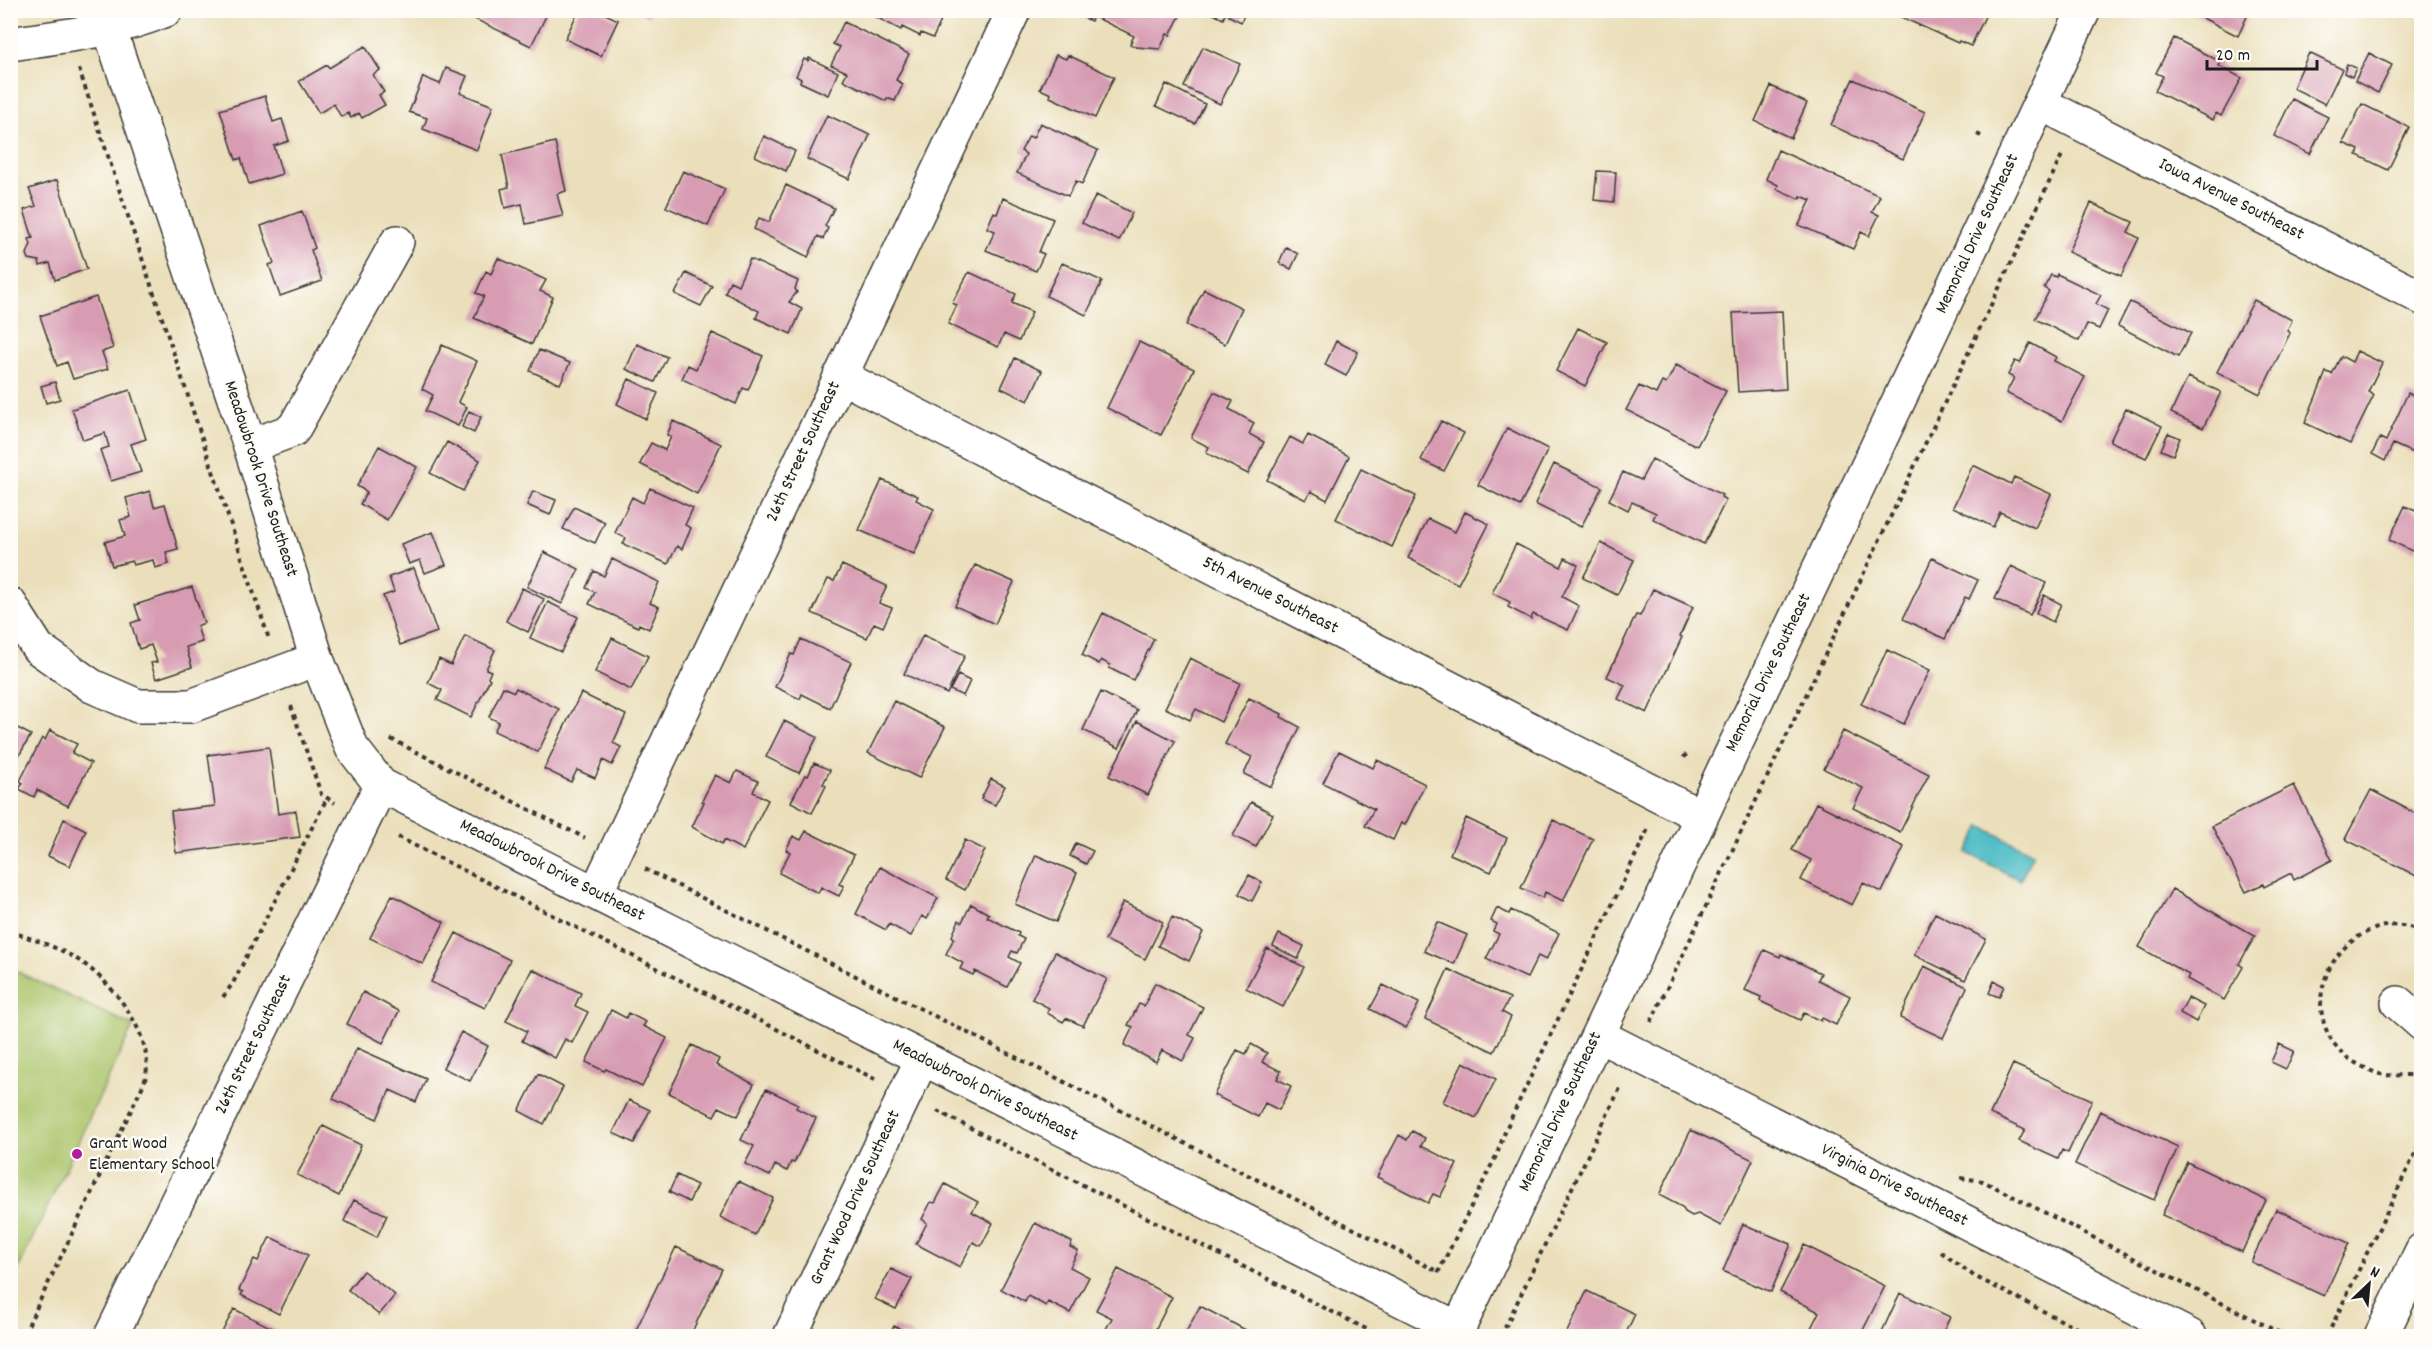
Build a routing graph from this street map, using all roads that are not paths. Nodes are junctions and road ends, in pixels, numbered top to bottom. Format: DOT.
graph roads {
  1 [pos="166,10"];
  2 [pos="1014,10"];
  3 [pos="2084,10"];
  4 [pos="107,20"];
  5 [pos="10,44"];
  6 [pos="2040,103"];
  7 [pos="397,242"];
  8 [pos="2421,298"];
  9 [pos="840,376"];
  10 [pos="250,446"];
  11 [pos="10,604"];
  12 [pos="317,659"];
  13 [pos="381,785"];
  14 [pos="1701,816"];
  15 [pos="597,893"];
  16 [pos="1598,1035"];
  17 [pos="922,1059"];
  18 [pos="2421,1250"];
  19 [pos="1457,1333"];
  20 [pos="111,1336"];
  21 [pos="790,1336"];
  22 [pos="2190,1336"];
  23 [pos="2381,1336"];
  1 -- 4 [label="street"];
  2 -- 9 [label="street, 26th Street Southeast"];
  3 -- 6 [label="street, Memorial Drive Southeast"];
  4 -- 5 [label="street"];
  4 -- 10 [label="street, Meadowbrook Drive Southeast"];
  6 -- 8 [label="street, Iowa Avenue Southeast"];
  6 -- 14 [label="street, Memorial Drive Southeast"];
  7 -- 10 [label="street"];
  9 -- 14 [label="street, 5th Avenue Southeast"];
  9 -- 15 [label="street, 26th Street Southeast"];
  10 -- 12 [label="street, Meadowbrook Drive Southeast"];
  11 -- 12 [label="street"];
  12 -- 13 [label="street, Meadowbrook Drive Southeast"];
  13 -- 15 [label="street, Meadowbrook Drive Southeast"];
  13 -- 20 [label="street, 26th Street Southeast"];
  14 -- 16 [label="street, Memorial Drive Southeast"];
  15 -- 17 [label="street, Meadowbrook Drive Southeast"];
  16 -- 19 [label="street, Memorial Drive Southeast"];
  16 -- 22 [label="street, Virginia Drive Southeast"];
  17 -- 19 [label="street, Meadowbrook Drive Southeast"];
  17 -- 21 [label="street, Grant Wood Drive Southeast"];
  18 -- 23 [label="street"];
}
